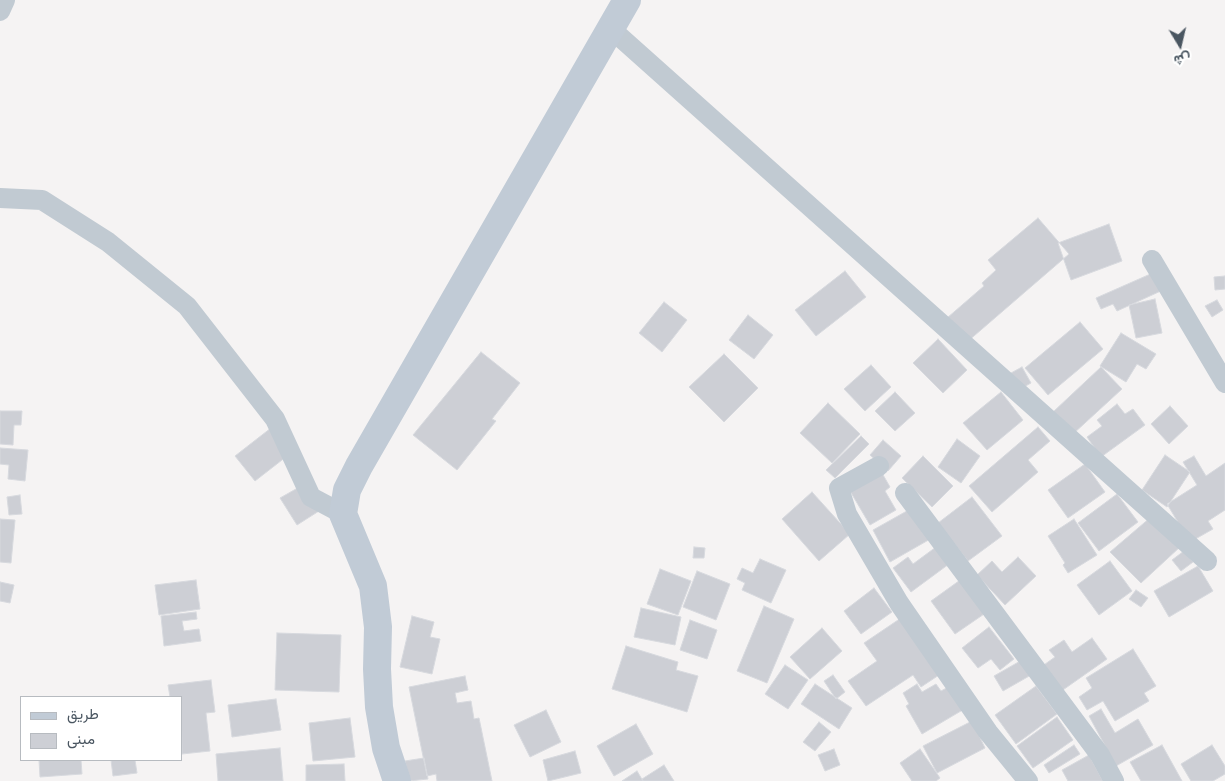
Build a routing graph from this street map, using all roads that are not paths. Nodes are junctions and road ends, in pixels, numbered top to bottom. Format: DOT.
graph roads {
  1 [pos="5,0"];
  2 [pos="627,0"];
  3 [pos="0,11"];
  4 [pos="610,28"];
  5 [pos="0,198"];
  6 [pos="1152,260"];
  7 [pos="1225,383"];
  8 [pos="879,466"];
  9 [pos="906,493"];
  10 [pos="343,514"];
  11 [pos="1207,561"];
  12 [pos="397,781"];
  13 [pos="1028,781"];
  14 [pos="1114,781"];
  1 -- 3 [label="street"];
  2 -- 4 [label="main road"];
  4 -- 10 [label="main road"];
  4 -- 11 [label="street"];
  5 -- 10 [label="street"];
  6 -- 7 [label="street"];
  8 -- 13 [label="street"];
  9 -- 14 [label="street"];
  10 -- 12 [label="main road"];
}
